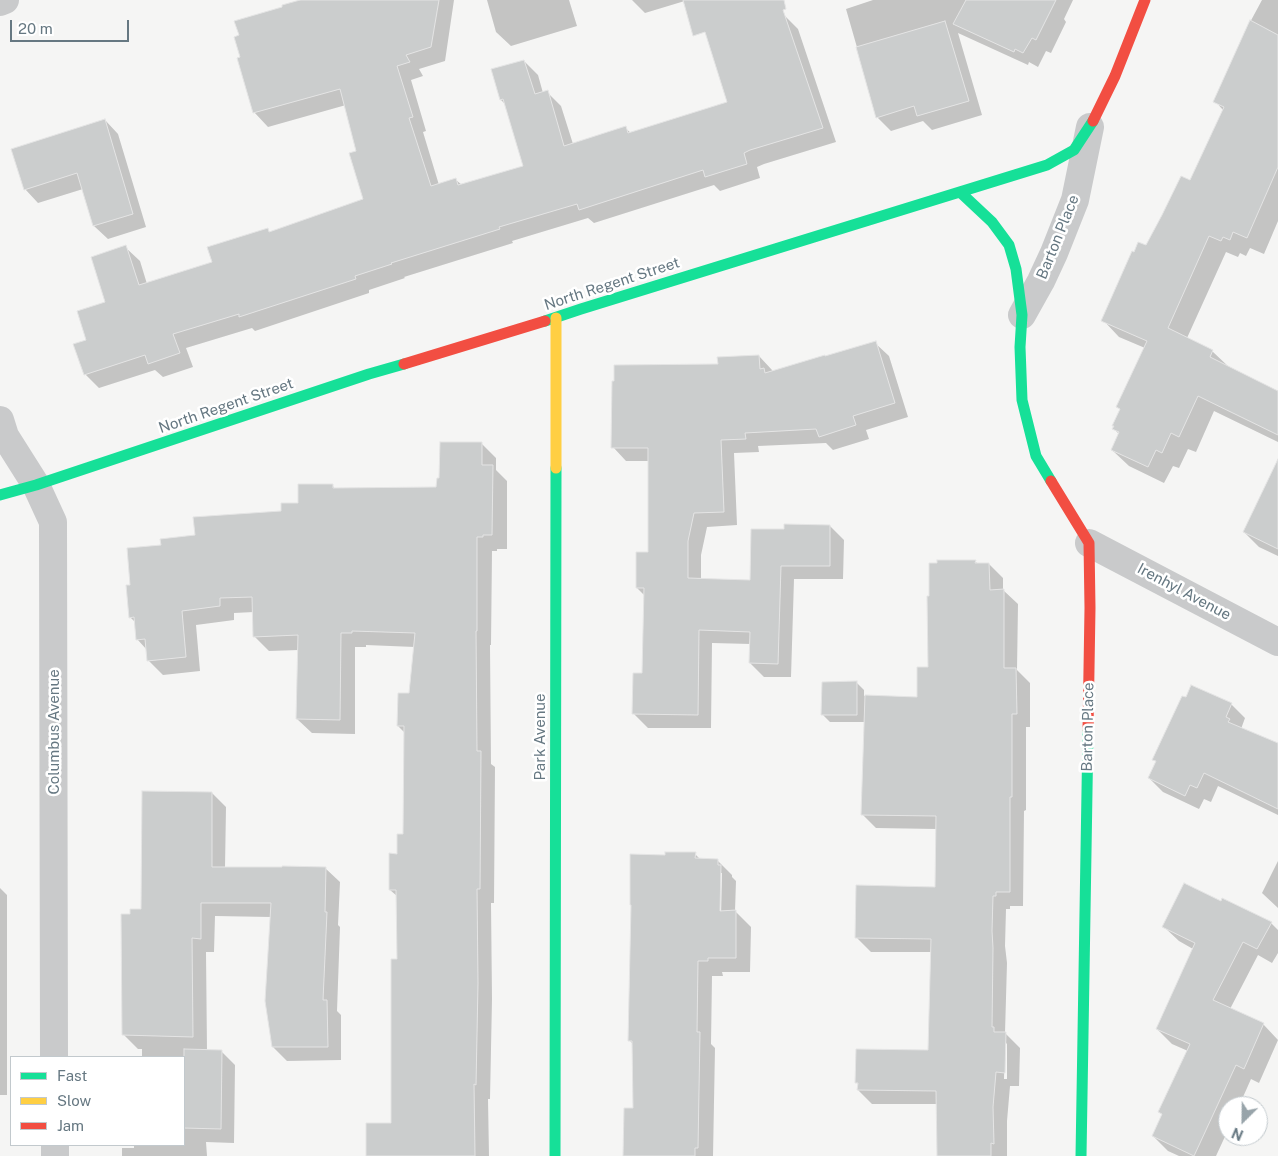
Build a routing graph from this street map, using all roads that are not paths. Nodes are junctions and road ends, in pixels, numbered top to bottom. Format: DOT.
graph roads {
  1 [pos="5,0"];
  2 [pos="1145,0"];
  3 [pos="0,2"];
  4 [pos="1090,126"];
  5 [pos="960,192"];
  6 [pos="1022,315"];
  7 [pos="556,318"];
  8 [pos="0,420"];
  9 [pos="36,486"];
  10 [pos="0,495"];
  11 [pos="1089,543"];
  12 [pos="1278,642"];
  13 [pos="54,1056"];
  14 [pos="555,1156"];
  15 [pos="1081,1156"];
  1 -- 3 [label="street"];
  2 -- 4 [label="street, North Regent Street"];
  4 -- 5 [label="street, North Regent Street"];
  4 -- 6 [label="street, Barton Place"];
  5 -- 6 [label="street, Barton Place"];
  5 -- 7 [label="street, North Regent Street"];
  6 -- 11 [label="street, Barton Place"];
  7 -- 9 [label="street, North Regent Street"];
  7 -- 14 [label="street, Park Avenue"];
  8 -- 9 [label="street, Columbus Avenue"];
  9 -- 10 [label="street, North Regent Street"];
  9 -- 13 [label="street, Columbus Avenue"];
  11 -- 12 [label="street, Irenhyl Avenue"];
  11 -- 15 [label="street, Barton Place"];
}
